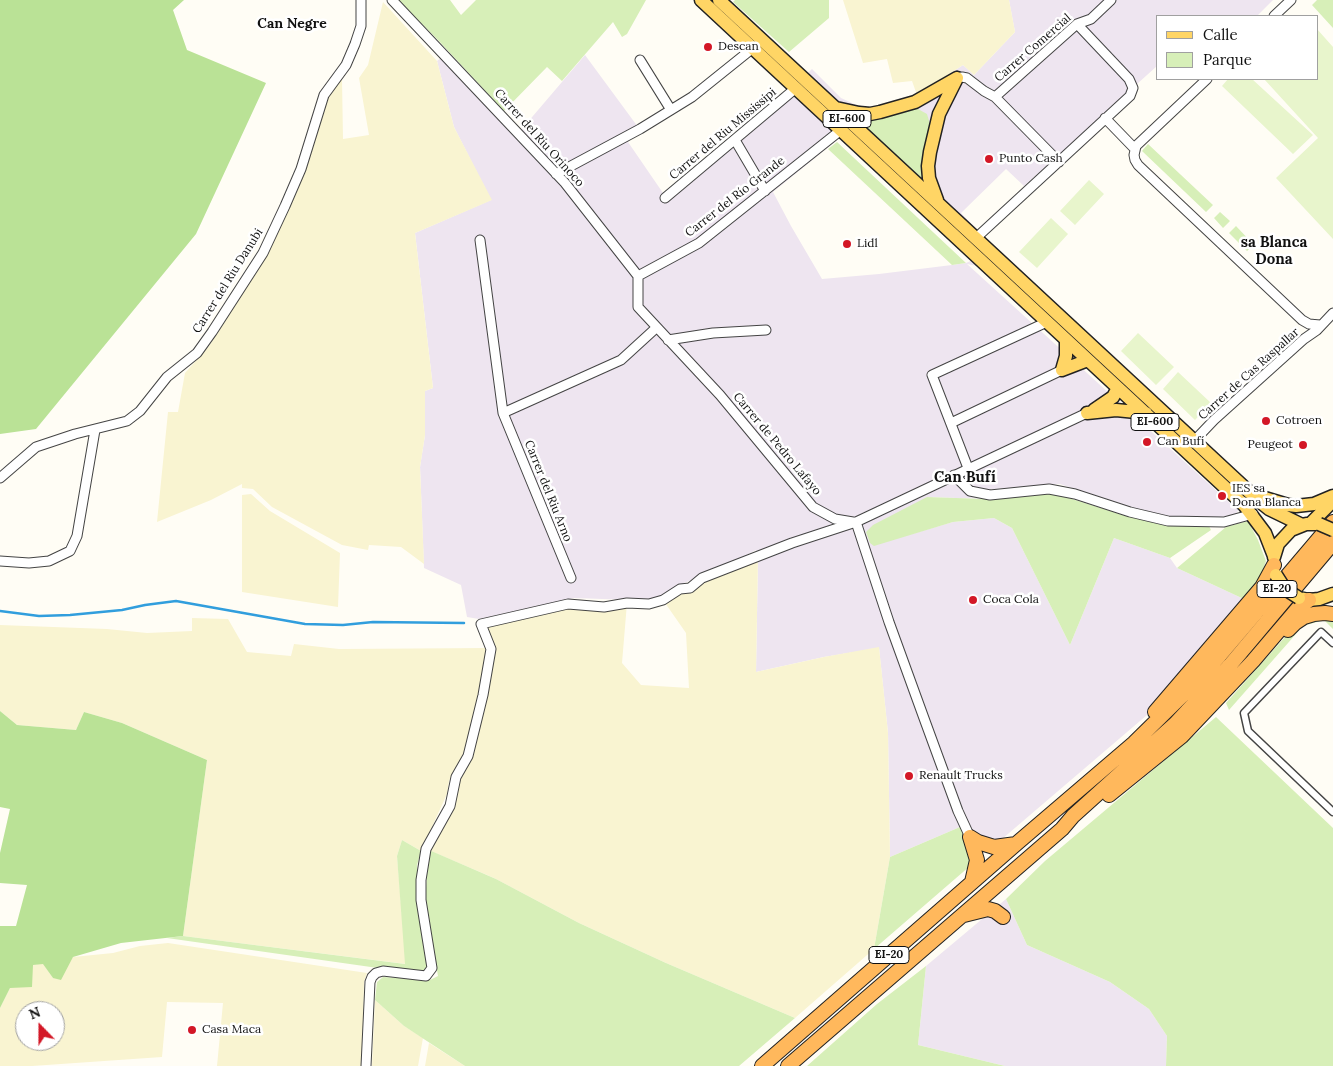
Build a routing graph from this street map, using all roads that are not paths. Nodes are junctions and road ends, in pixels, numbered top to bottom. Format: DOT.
graph roads {
  1 [pos="361,0"];
  2 [pos="392,0"];
  3 [pos="701,0"];
  4 [pos="719,0"];
  5 [pos="1111,0"];
  6 [pos="1291,0"];
  7 [pos="1275,15"];
  8 [pos="1077,24"];
  9 [pos="752,48"];
  10 [pos="640,60"];
  11 [pos="957,78"];
  12 [pos="1207,80"];
  13 [pos="796,88"];
  14 [pos="995,97"];
  15 [pos="916,102"];
  16 [pos="835,108"];
  17 [pos="671,110"];
  18 [pos="1105,118"];
  19 [pos="935,128"];
  20 [pos="841,130"];
  21 [pos="735,140"];
  22 [pos="1135,149"];
  23 [pos="1059,162"];
  24 [pos="556,174"];
  25 [pos="765,191"];
  26 [pos="665,198"];
  27 [pos="939,204"];
  28 [pos="976,238"];
  29 [pos="480,240"];
  30 [pos="638,276"];
  31 [pos="1333,313"];
  32 [pos="1302,320"];
  33 [pos="1047,322"];
  34 [pos="1320,325"];
  35 [pos="656,328"];
  36 [pos="766,330"];
  37 [pos="1304,339"];
  38 [pos="668,340"];
  39 [pos="1066,340"];
  40 [pos="1088,360"];
  41 [pos="1062,370"];
  42 [pos="1118,388"];
  43 [pos="502,413"];
  44 [pos="1088,413"];
  45 [pos="1146,413"];
  46 [pos="951,423"];
  47 [pos="95,430"];
  48 [pos="1194,441"];
  49 [pos="968,468"];
  50 [pos="954,475"];
  51 [pos="0,478"];
  52 [pos="1249,492"];
  53 [pos="1333,496"];
  54 [pos="1333,501"];
  55 [pos="1253,514"];
  56 [pos="856,522"];
  57 [pos="1316,524"];
  58 [pos="1333,530"];
  59 [pos="1333,543"];
  60 [pos="0,562"];
  61 [pos="1275,565"];
  62 [pos="571,578"];
  63 [pos="1333,594"];
  64 [pos="1304,599"];
  65 [pos="1333,614"];
  66 [pos="1333,643"];
  67 [pos="1182,736"];
  68 [pos="1134,743"];
  69 [pos="1333,812"];
  70 [pos="1062,829"];
  71 [pos="970,837"];
  72 [pos="1016,844"];
  73 [pos="1000,881"];
  74 [pos="972,882"];
  75 [pos="961,916"];
  76 [pos="366,1066"];
  77 [pos="762,1066"];
  78 [pos="788,1066"];
  1 -- 47 [label="street, Carrer del Riu Danubi"];
  2 -- 24 [label="street, Carrer del Riu Orinoco"];
  3 -- 9 [label="main road, EI-600"];
  4 -- 16 [label="main road, EI-600"];
  5 -- 8 [label="street, Carrer Comercial"];
  6 -- 7 [label="street"];
  8 -- 14 [label="street, Carrer Comercial"];
  8 -- 18 [label="street"];
  9 -- 13 [label="main road, EI-600"];
  9 -- 17 [label="street"];
  10 -- 17 [label="street"];
  11 -- 14 [label="street"];
  11 -- 15 [label="main road"];
  11 -- 19 [label="main road"];
  12 -- 22 [label="street"];
  13 -- 20 [label="main road, EI-600"];
  13 -- 21 [label="street, Carrer del Riu Mississipi"];
  14 -- 23 [label="street"];
  15 -- 16 [label="main road"];
  15 -- 19 [label="main road"];
  16 -- 27 [label="main road, EI-600"];
  17 -- 24 [label="street"];
  18 -- 22 [label="street"];
  18 -- 23 [label="street"];
  19 -- 27 [label="main road"];
  20 -- 25 [label="street, Carrer del Río Grande"];
  20 -- 33 [label="main road, EI-600"];
  21 -- 25 [label="street"];
  21 -- 26 [label="street, Carrer del Riu Mississipi"];
  22 -- 32 [label="street"];
  23 -- 28 [label="street"];
  24 -- 30 [label="street, Carrer del Riu Orinoco"];
  25 -- 30 [label="street, Carrer del Río Grande"];
  27 -- 28 [label="main road, EI-600"];
  28 -- 48 [label="main road, EI-600"];
  29 -- 43 [label="street, Carrer del Riu Arno"];
  30 -- 35 [label="street, Carrer de Pedro Lafayo"];
  31 -- 34 [label="street, Carrer de Cas Raspallar"];
  32 -- 34 [label="street"];
  32 -- 37 [label="street"];
  33 -- 39 [label="main road, EI-600"];
  33 -- 46 [label="street"];
  34 -- 37 [label="street, Carrer de Cas Raspallar"];
  35 -- 38 [label="street, Carrer de Pedro Lafayo"];
  35 -- 43 [label="street"];
  36 -- 38 [label="street"];
  37 -- 48 [label="street, Carrer de Cas Raspallar"];
  38 -- 56 [label="street, Carrer de Pedro Lafayo"];
  39 -- 40 [label="main road, EI-600"];
  39 -- 41 [label="main road"];
  40 -- 41 [label="main road"];
  40 -- 42 [label="main road, EI-600"];
  41 -- 46 [label="street"];
  42 -- 44 [label="main road"];
  42 -- 45 [label="main road, EI-600"];
  43 -- 62 [label="street, Carrer del Riu Arno"];
  44 -- 45 [label="main road"];
  44 -- 49 [label="street"];
  45 -- 55 [label="main road, EI-600"];
  46 -- 49 [label="street"];
  47 -- 51 [label="street, Carrer del Riu Danubi"];
  47 -- 60 [label="street"];
  48 -- 52 [label="main road, EI-600"];
  49 -- 50 [label="street"];
  50 -- 55 [label="street"];
  50 -- 56 [label="street"];
  52 -- 53 [label="main road"];
  52 -- 57 [label="main road, EI-600"];
  54 -- 57 [label="main road"];
  55 -- 61 [label="main road, EI-600"];
  56 -- 71 [label="street"];
  56 -- 76 [label="street"];
  57 -- 58 [label="main road, EI-600, bridge"];
  57 -- 61 [label="main road"];
  57 -- 68 [label="highway, EI-20"];
  59 -- 70 [label="highway, EI-20"];
  61 -- 64 [label="main road, EI-600, bridge"];
  61 -- 68 [label="highway"];
  63 -- 64 [label="main road"];
  64 -- 67 [label="highway"];
  65 -- 67 [label="highway"];
  66 -- 69 [label="street"];
  67 -- 70 [label="highway"];
  68 -- 72 [label="highway, EI-20"];
  70 -- 73 [label="highway, EI-20"];
  71 -- 72 [label="highway"];
  71 -- 74 [label="highway"];
  72 -- 74 [label="highway, EI-20"];
  73 -- 75 [label="highway, EI-20"];
  73 -- 75 [label="highway"];
  74 -- 77 [label="highway, EI-20"];
  75 -- 78 [label="highway, EI-20"];
}
